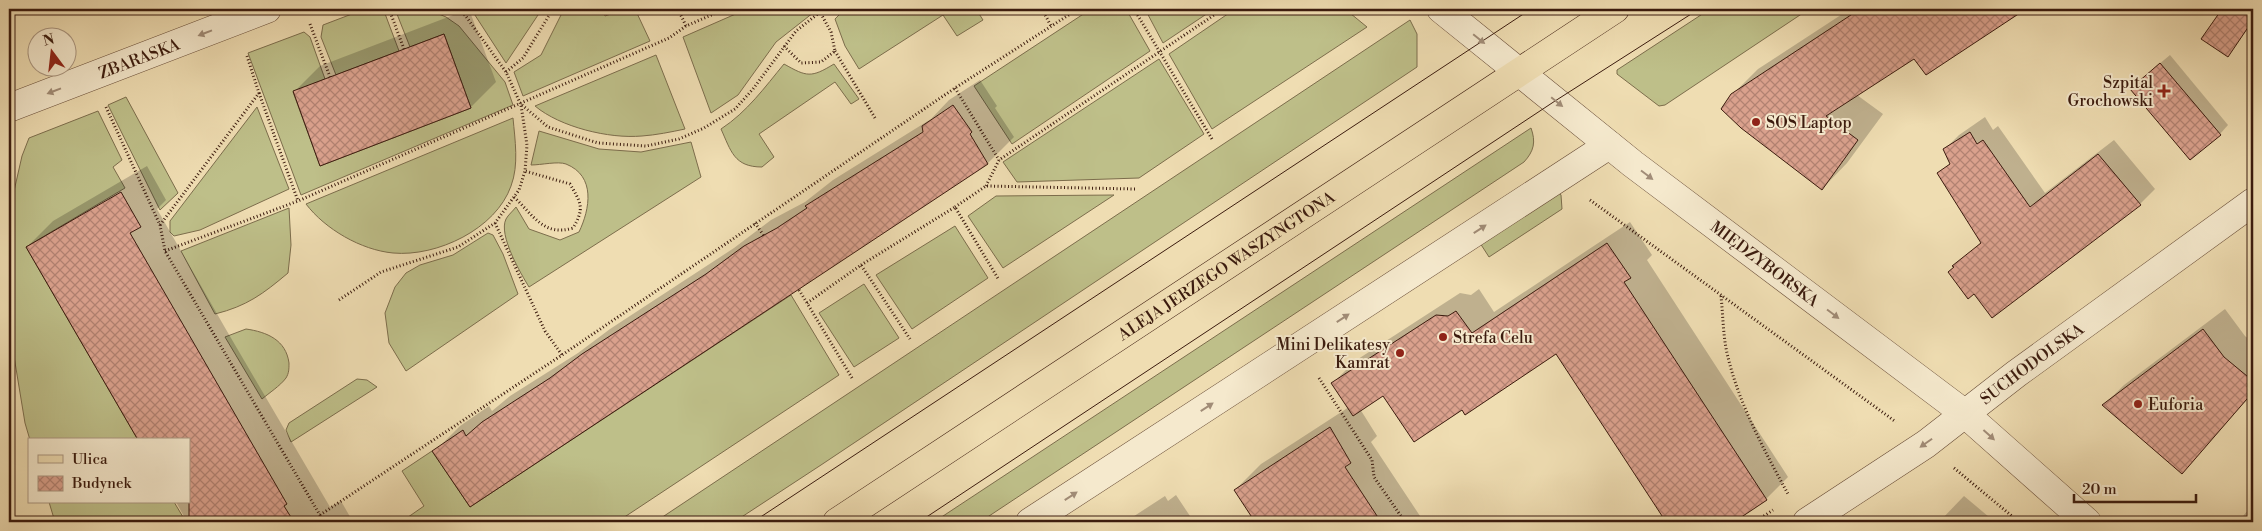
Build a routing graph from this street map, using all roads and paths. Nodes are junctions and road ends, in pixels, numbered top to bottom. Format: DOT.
graph roads {
  1 [pos="267,9"];
  2 [pos="389,9"];
  3 [pos="450,9"];
  4 [pos="553,9"];
  5 [pos="678,9"];
  6 [pos="725,9"];
  7 [pos="824,9"];
  8 [pos="1042,9"];
  9 [pos="1078,9"];
  10 [pos="1134,9"];
  11 [pos="1224,9"];
  12 [pos="1441,9"];
  13 [pos="1615,9"];
  14 [pos="820,12"];
  15 [pos="310,24"];
  16 [pos="686,26"];
  17 [pos="1051,26"];
  18 [pos="784,46"];
  19 [pos="244,49"];
  20 [pos="404,49"];
  21 [pos="1160,50"];
  22 [pos="835,51"];
  23 [pos="506,72"];
  24 [pos="1519,72"];
  25 [pos="330,77"];
  26 [pos="955,88"];
  27 [pos="259,93"];
  28 [pos="103,101"];
  29 [pos="521,105"];
  30 [pos="9,108"];
  31 [pos="875,118"];
  32 [pos="1212,139"];
  33 [pos="1609,144"];
  34 [pos="1000,160"];
  35 [pos="525,171"];
  36 [pos="986,186"];
  37 [pos="1136,189"];
  38 [pos="1585,196"];
  39 [pos="514,197"];
  40 [pos="298,201"];
  41 [pos="2253,202"];
  42 [pos="955,206"];
  43 [pos="495,223"];
  44 [pos="756,223"];
  45 [pos="160,225"];
  46 [pos="764,236"];
  47 [pos="165,251"];
  48 [pos="862,265"];
  49 [pos="999,280"];
  50 [pos="798,290"];
  51 [pos="1721,295"];
  52 [pos="339,300"];
  53 [pos="807,302"];
  54 [pos="910,339"];
  55 [pos="562,356"];
  56 [pos="852,378"];
  57 [pos="1319,378"];
  58 [pos="1964,413"];
  59 [pos="1926,444"];
  60 [pos="1791,498"];
  61 [pos="320,515"];
  62 [pos="324,522"];
  63 [pos="837,522"];
  64 [pos="1030,522"];
  65 [pos="1405,522"];
  66 [pos="1807,522"];
  67 [pos="2019,522"];
  68 [pos="2087,522"];
  1 -- 30 [label="street, ZBARASKA, one-way"];
  2 -- 20 [label="path"];
  3 -- 23 [label="path"];
  4 -- 23 [label="path"];
  5 -- 16 [label="path"];
  6 -- 16 [label="path"];
  7 -- 14 [label="path"];
  8 -- 17 [label="path"];
  9 -- 17 [label="path"];
  10 -- 21 [label="path"];
  11 -- 21 [label="path"];
  12 -- 24 [label="street, MIĘDZYBORSKA, one-way"];
  13 -- 24 [label="main road, ALEJA JERZEGO WASZYNGTONA"];
  14 -- 18 [label="path"];
  14 -- 22 [label="path"];
  15 -- 25 [label="path"];
  16 -- 29 [label="path"];
  17 -- 26 [label="path"];
  18 -- 22 [label="path"];
  18 -- 29 [label="path"];
  19 -- 27 [label="path"];
  21 -- 32 [label="path"];
  21 -- 34 [label="path"];
  22 -- 31 [label="path"];
  23 -- 29 [label="path"];
  24 -- 33 [label="street, MIĘDZYBORSKA, one-way"];
  24 -- 63 [label="main road, ALEJA JERZEGO WASZYNGTONA"];
  26 -- 34 [label="path"];
  26 -- 44 [label="path"];
  27 -- 40 [label="path"];
  27 -- 45 [label="path"];
  28 -- 45 [label="path"];
  29 -- 35 [label="path"];
  29 -- 40 [label="path"];
  33 -- 58 [label="street, MIĘDZYBORSKA, one-way"];
  64 -- 33 [label="street, one-way"];
  34 -- 36 [label="path"];
  35 -- 39 [label="path"];
  35 -- 39 [label="path"];
  36 -- 37 [label="path"];
  36 -- 42 [label="path"];
  38 -- 51 [label="path"];
  39 -- 43 [label="path"];
  40 -- 47 [label="path"];
  41 -- 58 [label="street, SUCHODOLSKA"];
  42 -- 48 [label="path"];
  42 -- 49 [label="path"];
  43 -- 52 [label="path"];
  43 -- 55 [label="path"];
  44 -- 46 [label="path"];
  44 -- 55 [label="path"];
  45 -- 47 [label="path"];
  47 -- 61 [label="path"];
  48 -- 53 [label="path"];
  48 -- 54 [label="path"];
  50 -- 53 [label="path"];
  51 -- 59 [label="path"];
  51 -- 60 [label="path"];
  53 -- 56 [label="path"];
  55 -- 61 [label="path"];
  57 -- 65 [label="path"];
  58 -- 59 [label="street, SUCHODOLSKA, one-way"];
  58 -- 68 [label="street, MIĘDZYBORSKA, one-way"];
  59 -- 66 [label="street, SUCHODOLSKA"];
  59 -- 67 [label="path"];
  61 -- 62 [label="path"];
}
